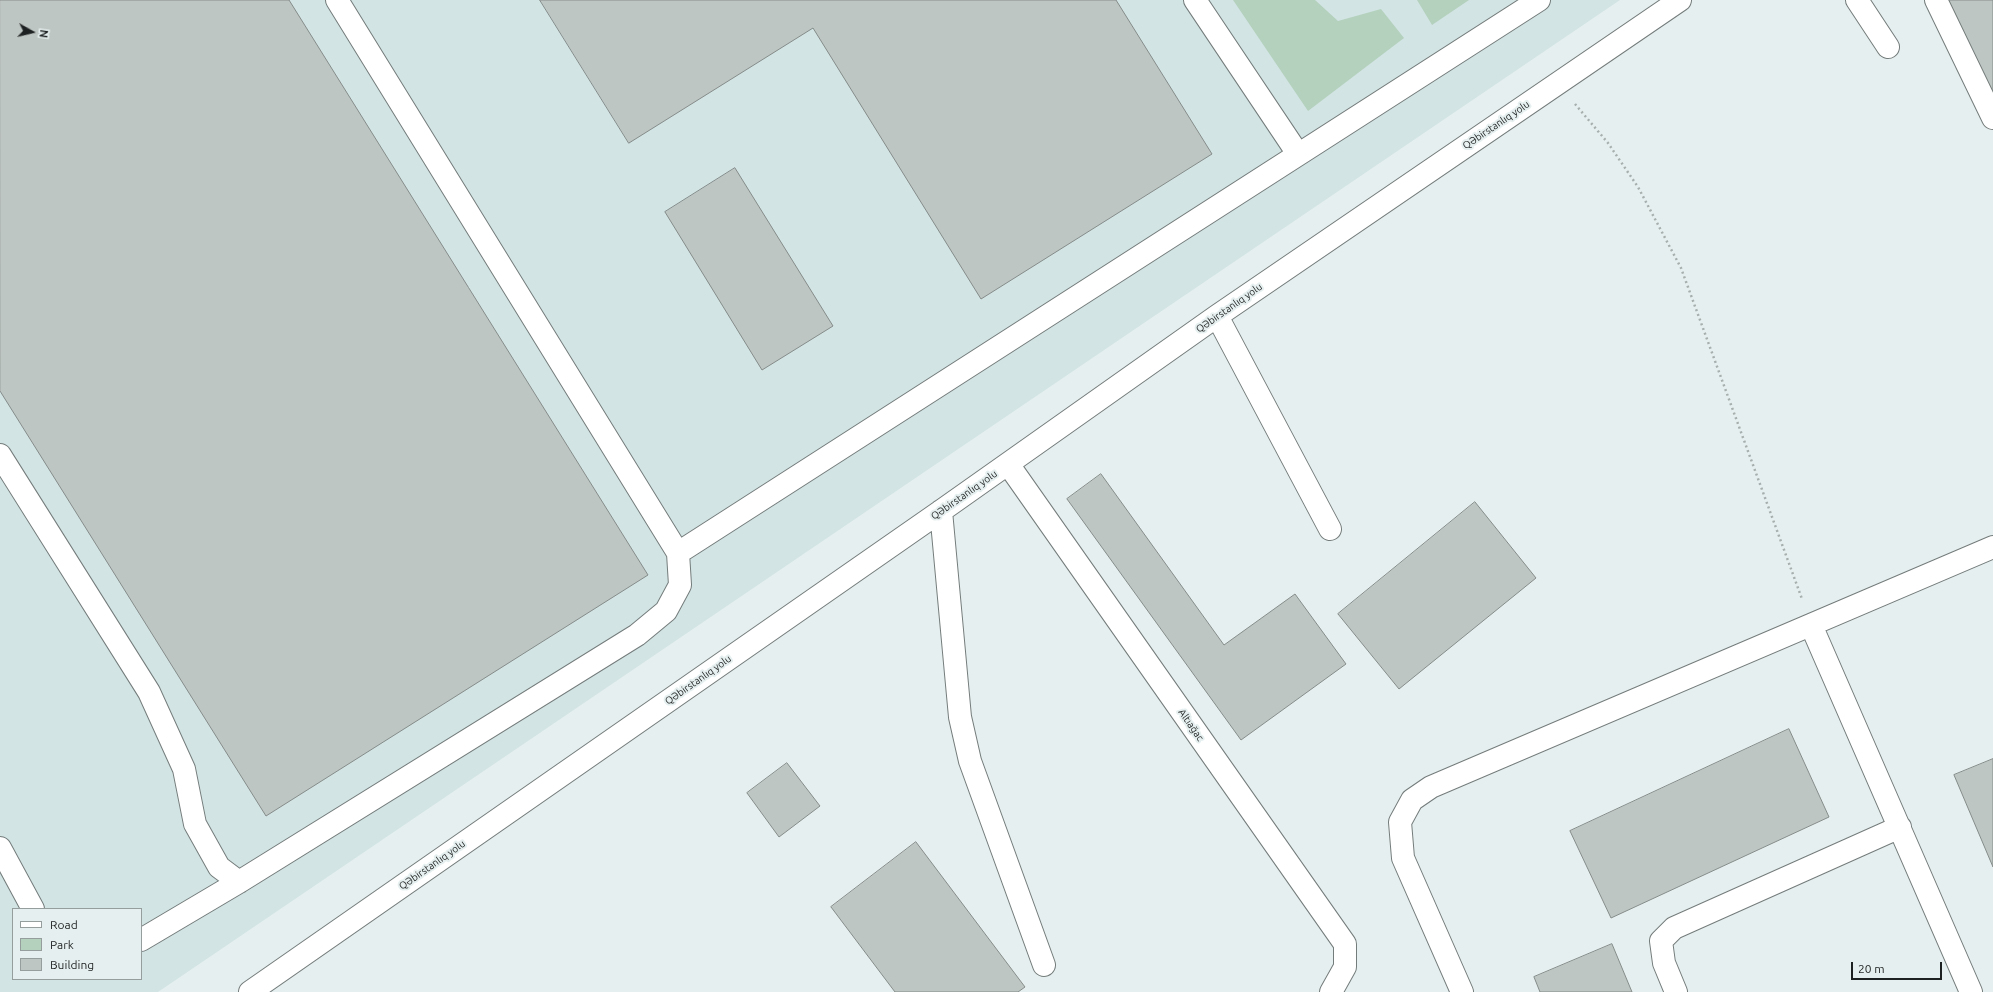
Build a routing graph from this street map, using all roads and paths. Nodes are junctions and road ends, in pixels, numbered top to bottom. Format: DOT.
graph roads {
  1 [pos="337,0"];
  2 [pos="1195,0"];
  3 [pos="1539,0"];
  4 [pos="1680,0"];
  5 [pos="1857,0"];
  6 [pos="1936,0"];
  7 [pos="1888,47"];
  8 [pos="1558,83"];
  9 [pos="1993,118"];
  10 [pos="1298,154"];
  11 [pos="1216,316"];
  12 [pos="0,455"];
  13 [pos="1008,464"];
  14 [pos="941,511"];
  15 [pos="1330,529"];
  16 [pos="1993,547"];
  17 [pos="678,553"];
  18 [pos="1811,624"];
  19 [pos="1900,827"];
  20 [pos="0,848"];
  21 [pos="238,882"];
  22 [pos="32,908"];
  23 [pos="142,939"];
  24 [pos="1044,965"];
  25 [pos="250,992"];
  26 [pos="1331,992"];
  27 [pos="1462,992"];
  28 [pos="1676,992"];
  29 [pos="1971,992"];
  1 -- 17 [label="street"];
  2 -- 10 [label="street"];
  3 -- 10 [label="street"];
  4 -- 8 [label="street, Qəbirstanlıq yolu"];
  5 -- 7 [label="street"];
  6 -- 9 [label="street"];
  8 -- 11 [label="street, Qəbirstanlıq yolu"];
  8 -- 18 [label="path"];
  10 -- 17 [label="street"];
  11 -- 13 [label="street, Qəbirstanlıq yolu"];
  11 -- 15 [label="street"];
  12 -- 21 [label="street"];
  13 -- 14 [label="street, Qəbirstanlıq yolu"];
  13 -- 26 [label="street, Altıağac"];
  14 -- 24 [label="street"];
  14 -- 25 [label="street, Qəbirstanlıq yolu"];
  16 -- 18 [label="street"];
  17 -- 21 [label="street"];
  18 -- 19 [label="street"];
  18 -- 27 [label="street"];
  19 -- 28 [label="street"];
  19 -- 29 [label="street"];
  20 -- 22 [label="street"];
  21 -- 23 [label="street"];
}
